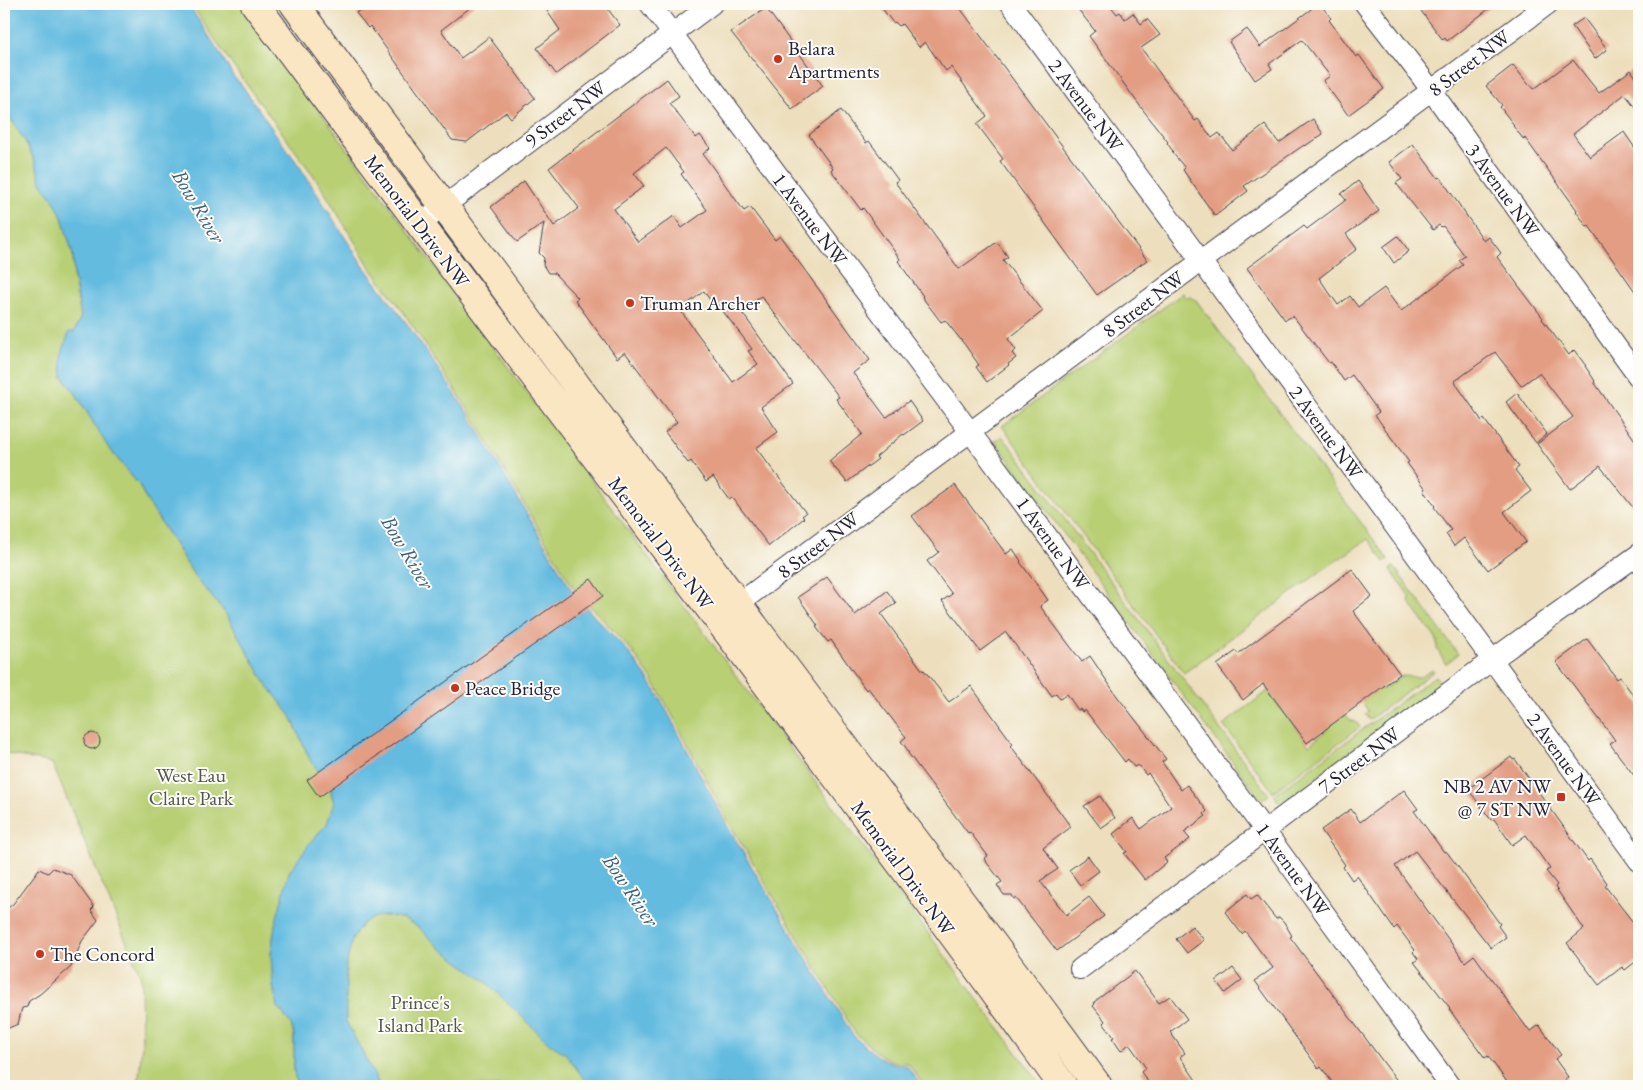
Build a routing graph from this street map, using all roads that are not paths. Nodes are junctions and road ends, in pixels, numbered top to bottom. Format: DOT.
graph roads {
  1 [pos="255,4"];
  2 [pos="294,4"];
  3 [pos="650,4"];
  4 [pos="712,4"];
  5 [pos="1010,4"];
  6 [pos="1365,4"];
  7 [pos="1548,4"];
  8 [pos="672,34"];
  9 [pos="1431,92"];
  10 [pos="445,206"];
  11 [pos="419,225"];
  12 [pos="1201,260"];
  13 [pos="1639,378"];
  14 [pos="970,432"];
  15 [pos="1639,554"];
  16 [pos="738,604"];
  17 [pos="1492,660"];
  18 [pos="1265,831"];
  19 [pos="1639,861"];
  20 [pos="1080,970"];
  21 [pos="1062,1086"];
  22 [pos="1098,1086"];
  23 [pos="1450,1086"];
  1 -- 11 [label="main road, Memorial Drive NW"];
  2 -- 10 [label="main road, Memorial Drive NW"];
  3 -- 8 [label="street, 1 Avenue NW"];
  4 -- 8 [label="street, 9 Street NW"];
  5 -- 12 [label="street, 2 Avenue NW"];
  6 -- 9 [label="street, 3 Avenue NW"];
  7 -- 9 [label="street, 8 Street NW"];
  8 -- 10 [label="street, 9 Street NW"];
  8 -- 14 [label="street, 1 Avenue NW"];
  9 -- 12 [label="street, 8 Street NW"];
  9 -- 13 [label="street, 3 Avenue NW"];
  10 -- 11 [label="street, 9 Street NW"];
  10 -- 16 [label="main road, Memorial Drive NW"];
  11 -- 21 [label="main road, Memorial Drive NW"];
  12 -- 14 [label="street, 8 Street NW"];
  12 -- 17 [label="street, 2 Avenue NW"];
  14 -- 16 [label="street, 8 Street NW"];
  14 -- 18 [label="street, 1 Avenue NW"];
  15 -- 17 [label="street, 7 Street NW"];
  16 -- 22 [label="main road, Memorial Drive NW"];
  17 -- 18 [label="street, 7 Street NW"];
  17 -- 19 [label="street, 2 Avenue NW"];
  18 -- 20 [label="street, 7 Street NW"];
  18 -- 23 [label="street, 1 Avenue NW"];
}
